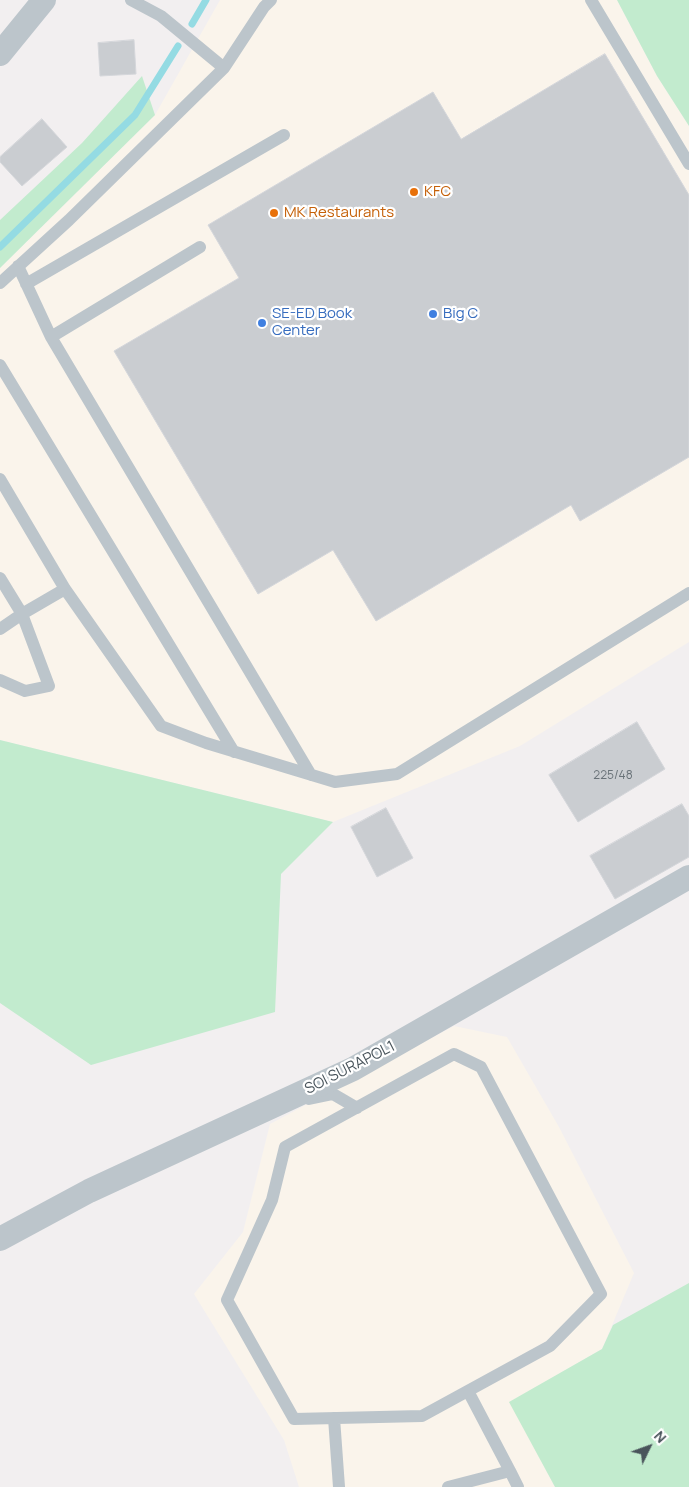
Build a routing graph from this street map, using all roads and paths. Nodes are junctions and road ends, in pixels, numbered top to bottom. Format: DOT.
graph roads {
  1 [pos="44,0"];
  2 [pos="131,0"];
  3 [pos="591,0"];
  4 [pos="263,2"];
  5 [pos="0,54"];
  6 [pos="224,68"];
  7 [pos="284,135"];
  8 [pos="689,164"];
  9 [pos="200,247"];
  10 [pos="18,266"];
  11 [pos="0,283"];
  12 [pos="26,284"];
  13 [pos="51,337"];
  14 [pos="0,365"];
  15 [pos="0,478"];
  16 [pos="0,578"];
  17 [pos="65,589"];
  18 [pos="689,593"];
  19 [pos="22,614"];
  20 [pos="0,629"];
  21 [pos="0,680"];
  22 [pos="234,752"];
  23 [pos="311,775"];
  24 [pos="689,877"];
  25 [pos="274,1106"];
  26 [pos="357,1108"];
  27 [pos="0,1239"];
  28 [pos="468,1391"];
  29 [pos="334,1418"];
  30 [pos="510,1471"];
  31 [pos="339,1487"];
  32 [pos="448,1487"];
  33 [pos="518,1487"];
  1 -- 5 [label="street"];
  2 -- 6 [label="lane"];
  3 -- 8 [label="lane"];
  4 -- 6 [label="lane"];
  6 -- 10 [label="lane"];
  7 -- 12 [label="lane"];
  9 -- 13 [label="lane"];
  10 -- 11 [label="lane"];
  10 -- 12 [label="lane"];
  12 -- 13 [label="lane"];
  13 -- 23 [label="lane"];
  14 -- 22 [label="lane"];
  15 -- 17 [label="lane"];
  16 -- 19 [label="lane"];
  17 -- 19 [label="lane"];
  17 -- 22 [label="lane"];
  18 -- 23 [label="lane"];
  19 -- 20 [label="lane"];
  19 -- 21 [label="lane"];
  22 -- 23 [label="lane"];
  24 -- 25 [label="street, SOI SURAPOL1"];
  25 -- 26 [label="lane"];
  25 -- 27 [label="street, SOI SURAPOL1"];
  26 -- 28 [label="lane"];
  26 -- 29 [label="lane"];
  28 -- 29 [label="lane"];
  28 -- 30 [label="lane"];
  29 -- 31 [label="lane"];
  30 -- 32 [label="lane"];
  30 -- 33 [label="lane"];
}
